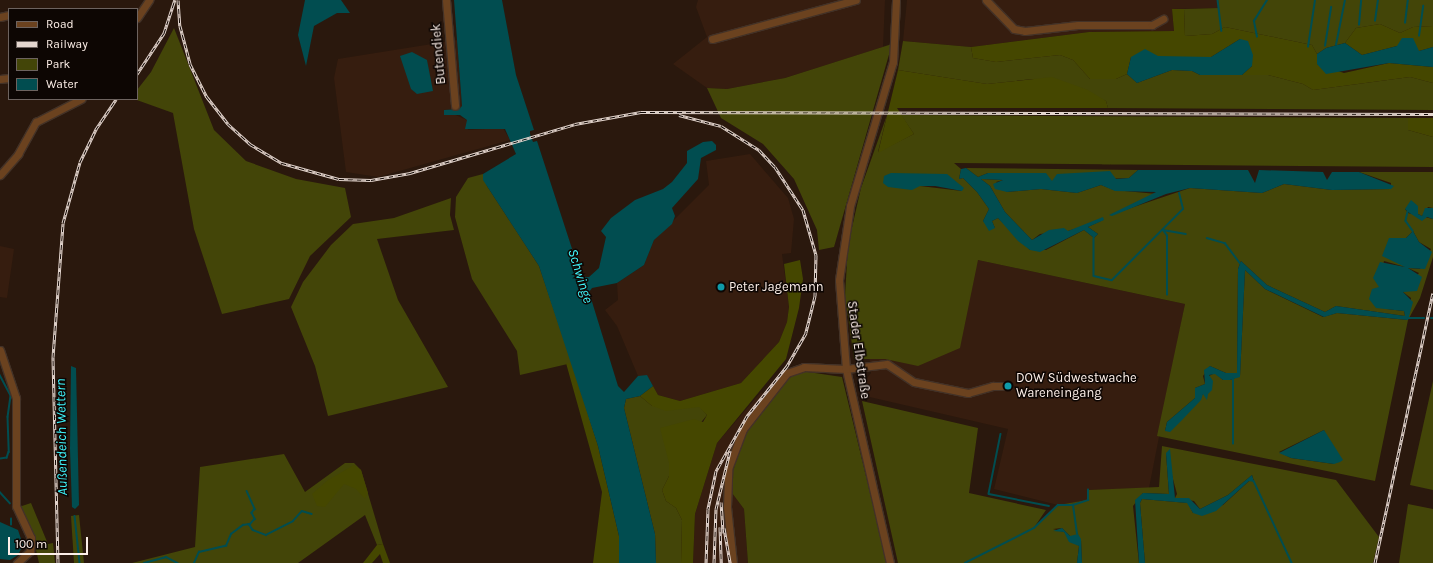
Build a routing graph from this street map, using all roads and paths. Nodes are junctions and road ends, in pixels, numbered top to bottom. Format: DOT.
graph roads {
  1 [pos="149,0"];
  2 [pos="446,0"];
  3 [pos="856,0"];
  4 [pos="896,0"];
  5 [pos="986,0"];
  6 [pos="138,16"];
  7 [pos="1163,19"];
  8 [pos="712,39"];
  9 [pos="79,100"];
  10 [pos="455,106"];
  11 [pos="0,175"];
  12 [pos="0,350"];
  13 [pos="846,369"];
  14 [pos="1008,386"];
  15 [pos="17,563"];
  16 [pos="733,563"];
  17 [pos="890,563"];
  1 -- 6 [label="street"];
  2 -- 10 [label="street, Butendiek"];
  3 -- 8 [label="street"];
  4 -- 13 [label="street, Stader Elbstraße"];
  5 -- 7 [label="street"];
  9 -- 11 [label="street"];
  12 -- 15 [label="street"];
  13 -- 14 [label="street"];
  13 -- 16 [label="street"];
  13 -- 17 [label="street, Stader Elbstraße"];
}
